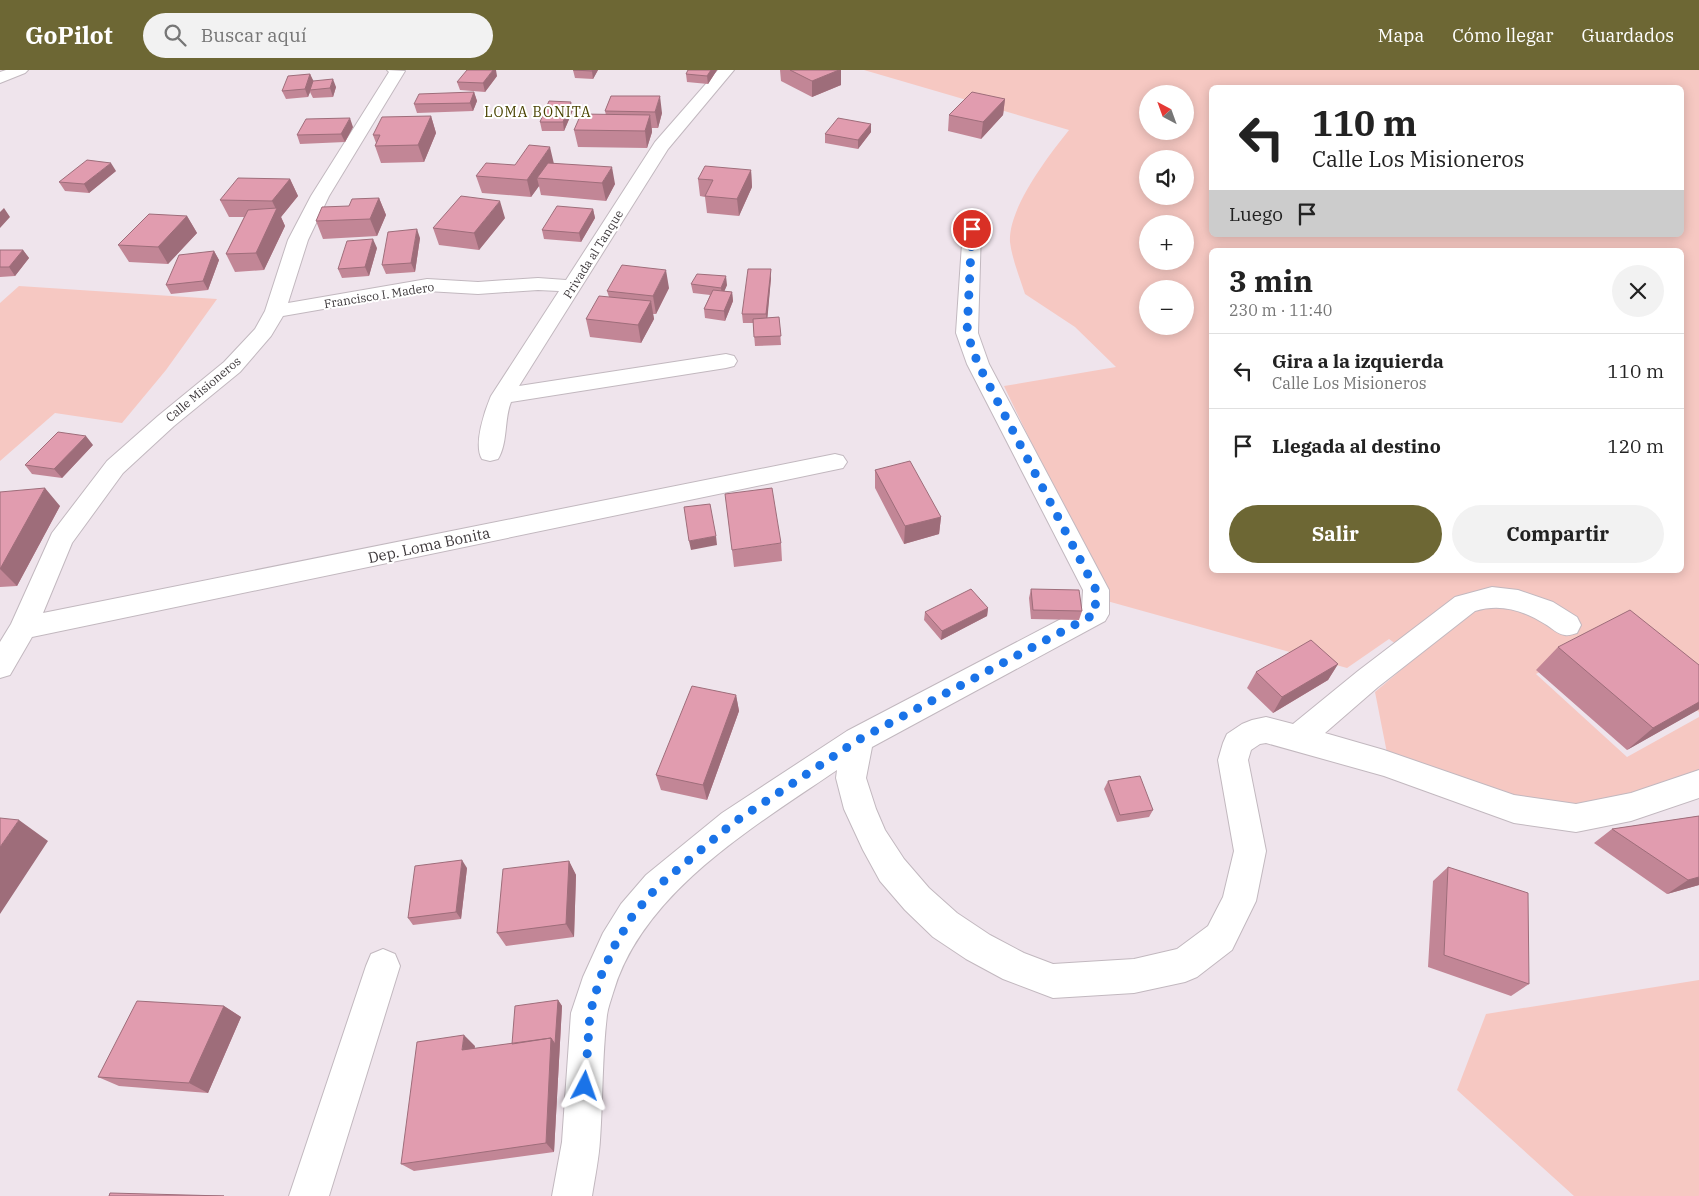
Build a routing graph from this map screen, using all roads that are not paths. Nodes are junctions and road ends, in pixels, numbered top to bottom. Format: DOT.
graph roads {
  1 [pos="20,70"];
  2 [pos="399,70"];
  3 [pos="726,70"];
  4 [pos="0,78"];
  5 [pos="972,229"];
  6 [pos="572,286"];
  7 [pos="275,312"];
  8 [pos="726,361"];
  9 [pos="502,396"];
  10 [pos="490,453"];
  11 [pos="834,462"];
  12 [pos="1567,625"];
  13 [pos="23,628"];
  14 [pos="0,668"];
  15 [pos="1298,738"];
  16 [pos="858,740"];
  17 [pos="1699,784"];
  18 [pos="382,966"];
  19 [pos="309,1196"];
  20 [pos="572,1196"];
  1 -- 4 [label="street"];
  2 -- 7 [label="street, Calle Misioneros"];
  3 -- 6 [label="street, Privada al Tanque"];
  5 -- 16 [label="street"];
  6 -- 7 [label="street, Francisco I. Madero"];
  6 -- 9 [label="street, Privada al Tanque"];
  7 -- 13 [label="street, Calle Misioneros"];
  8 -- 9 [label="street"];
  9 -- 10 [label="street, Privada al Tanque"];
  11 -- 13 [label="street, Dep. Loma Bonita"];
  12 -- 15 [label="street"];
  13 -- 14 [label="street, Calle Misioneros"];
  15 -- 16 [label="street"];
  15 -- 17 [label="street"];
  16 -- 20 [label="street"];
  18 -- 19 [label="street"];
}
